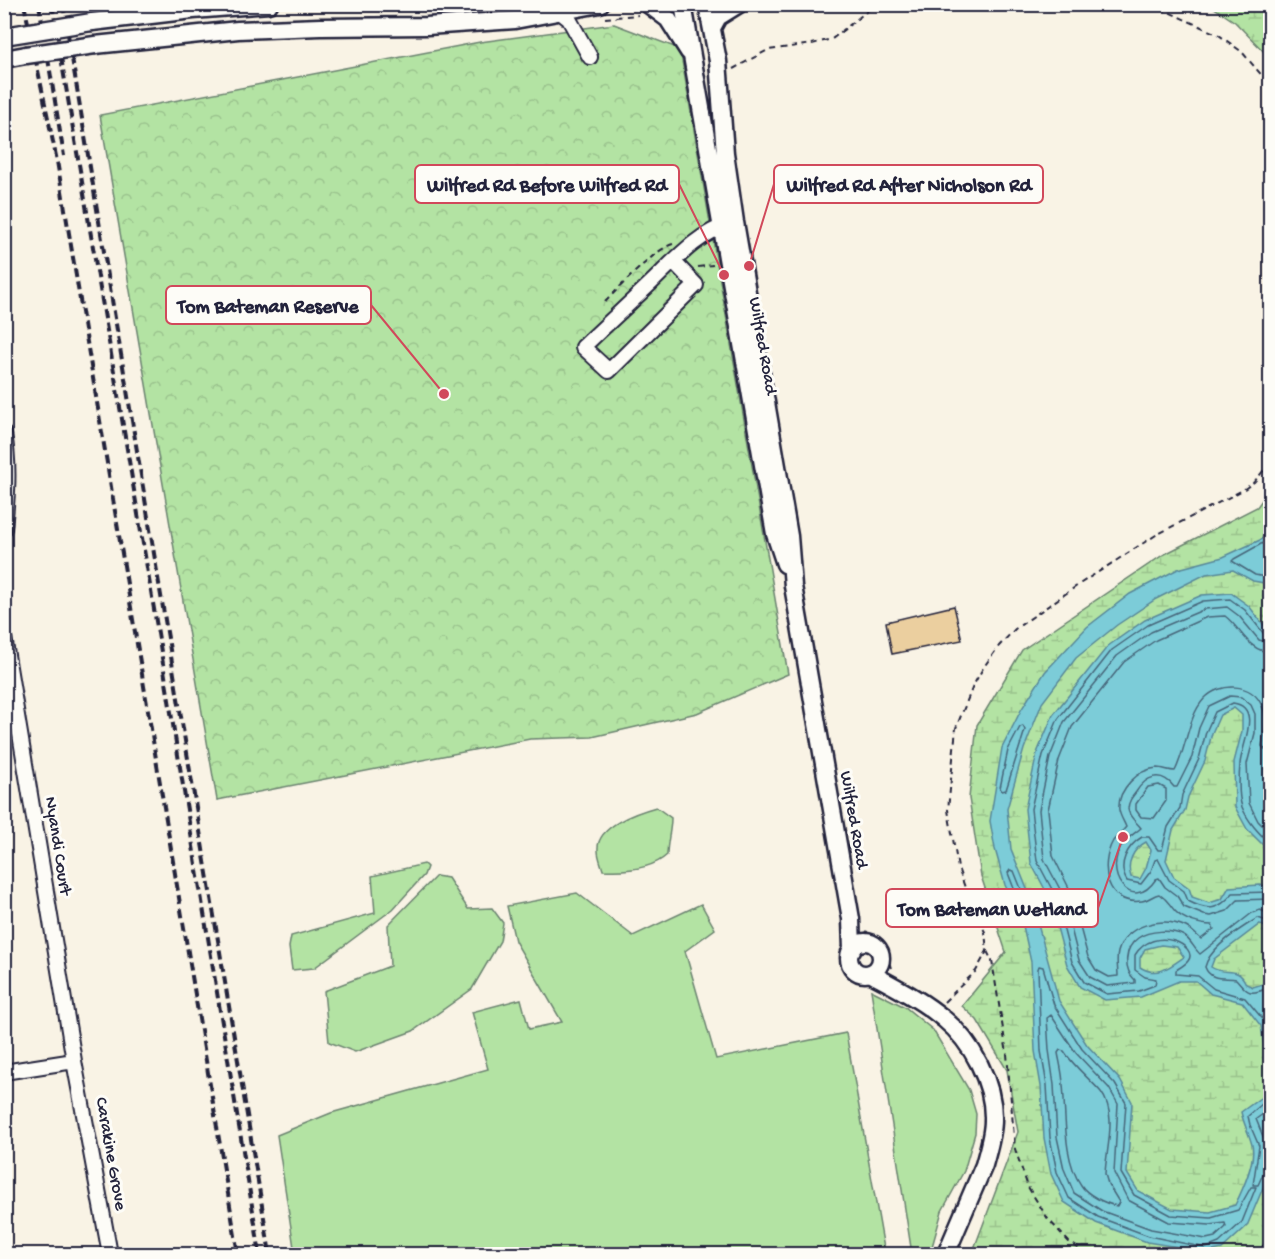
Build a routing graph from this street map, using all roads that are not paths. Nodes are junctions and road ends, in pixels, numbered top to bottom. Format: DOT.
graph roads {
  1 [pos="269,4"];
  2 [pos="600,4"];
  3 [pos="648,4"];
  4 [pos="683,4"];
  5 [pos="707,4"];
  6 [pos="739,4"];
  7 [pos="559,11"];
  8 [pos="712,28"];
  9 [pos="4,36"];
  10 [pos="590,57"];
  11 [pos="693,58"];
  12 [pos="4,59"];
  13 [pos="728,224"];
  14 [pos="676,255"];
  15 [pos="4,434"];
  16 [pos="6,495"];
  17 [pos="4,529"];
  18 [pos="4,637"];
  19 [pos="858,935"];
  20 [pos="874,969"];
  21 [pos="74,1061"];
  22 [pos="4,1072"];
  23 [pos="110,1254"];
  24 [pos="946,1254"];
  1 -- 9 [label="main road, bridge"];
  2 -- 7 [label="main road"];
  3 -- 11 [label="main road"];
  4 -- 11 [label="main road, Wilfred Road"];
  5 -- 8 [label="main road, Wilfred Road"];
  6 -- 8 [label="main road"];
  7 -- 10 [label="street"];
  7 -- 12 [label="main road, bridge"];
  8 -- 13 [label="main road, Wilfred Road"];
  11 -- 13 [label="main road, Wilfred Road"];
  13 -- 14 [label="street"];
  13 -- 19 [label="main road, Wilfred Road"];
  14 -- 14 [label="street"];
  15 -- 16 [label="street"];
  16 -- 17 [label="street"];
  18 -- 21 [label="street, Nyandi Court"];
  19 -- 20 [label="main road"];
  19 -- 20 [label="main road"];
  20 -- 24 [label="main road"];
  21 -- 22 [label="street"];
  21 -- 23 [label="street, Carakine Grove"];
}
